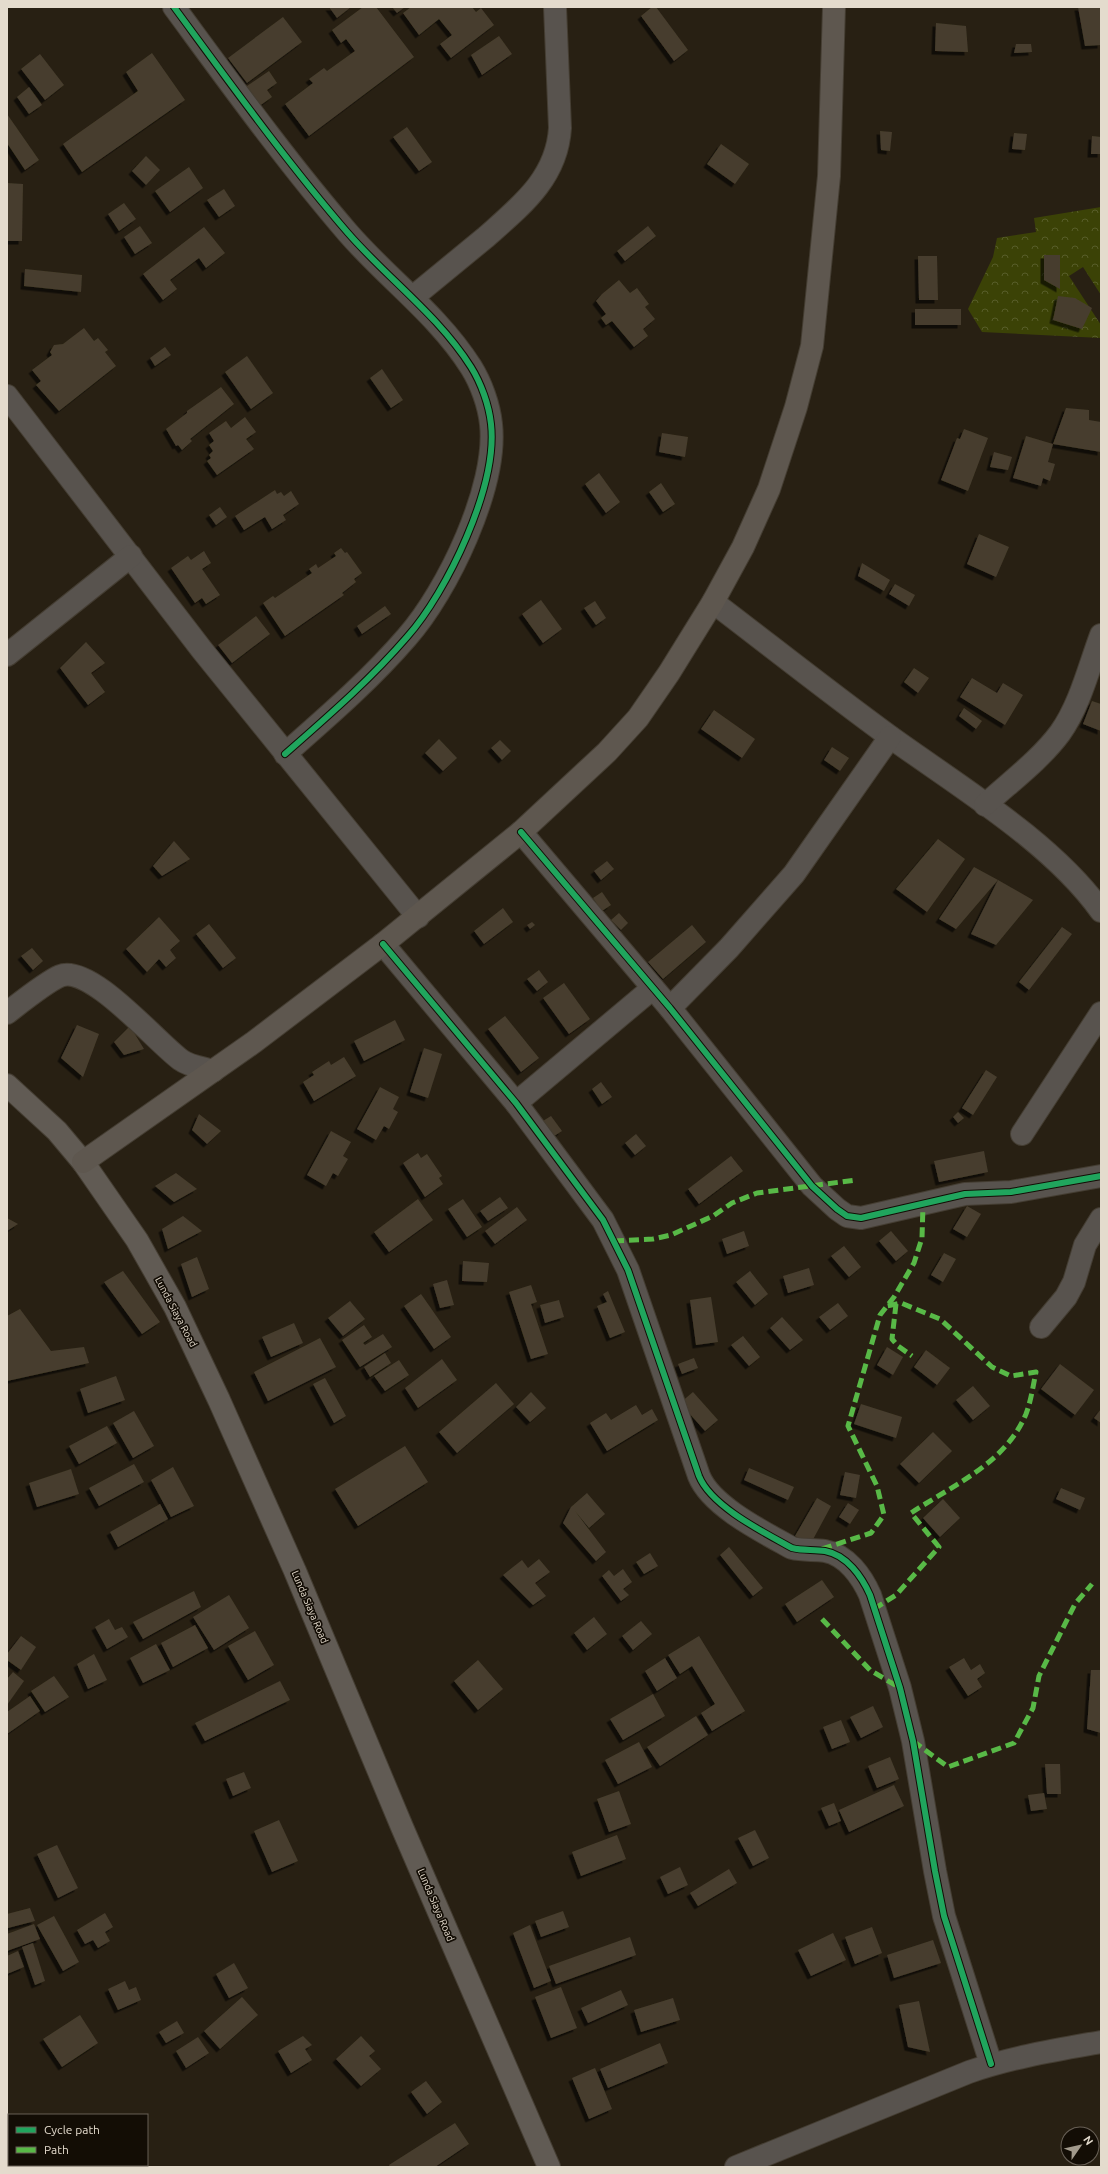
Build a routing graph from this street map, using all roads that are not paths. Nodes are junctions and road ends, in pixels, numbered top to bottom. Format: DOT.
graph roads {
  1 [pos="174,7"];
  2 [pos="555,7"];
  3 [pos="834,7"];
  4 [pos="413,297"];
  5 [pos="7,396"];
  6 [pos="131,556"];
  7 [pos="713,602"];
  8 [pos="1101,635"];
  9 [pos="7,655"];
  10 [pos="890,737"];
  11 [pos="285,754"];
  12 [pos="985,805"];
  13 [pos="521,832"];
  14 [pos="1101,911"];
  15 [pos="418,917"];
  16 [pos="384,944"];
  17 [pos="653,988"];
  18 [pos="670,1008"];
  19 [pos="7,1013"];
  20 [pos="1101,1013"];
  21 [pos="213,1071"];
  22 [pos="7,1085"];
  23 [pos="516,1103"];
  24 [pos="1022,1134"];
  25 [pos="84,1162"];
  26 [pos="1101,1176"];
  27 [pos="1101,1219"];
  28 [pos="1041,1327"];
  29 [pos="1101,2042"];
  30 [pos="991,2064"];
  31 [pos="548,2167"];
  32 [pos="736,2167"];
  1 -- 4 [label="street"];
  2 -- 4 [label="street"];
  3 -- 7 [label="highway"];
  4 -- 11 [label="street"];
  5 -- 6 [label="street"];
  6 -- 9 [label="street"];
  6 -- 11 [label="street"];
  7 -- 10 [label="street"];
  7 -- 13 [label="highway"];
  8 -- 12 [label="street"];
  10 -- 12 [label="street"];
  10 -- 18 [label="street"];
  11 -- 15 [label="street"];
  12 -- 14 [label="street"];
  13 -- 15 [label="highway"];
  13 -- 17 [label="street"];
  15 -- 16 [label="highway"];
  16 -- 21 [label="highway"];
  16 -- 23 [label="street"];
  17 -- 18 [label="street"];
  17 -- 23 [label="street"];
  18 -- 26 [label="street"];
  19 -- 21 [label="street"];
  20 -- 24 [label="street"];
  21 -- 25 [label="highway"];
  22 -- 25 [label="main road, Lunda Siaya Road"];
  23 -- 30 [label="street"];
  25 -- 31 [label="main road, Lunda Siaya Road"];
  27 -- 28 [label="street"];
  29 -- 30 [label="street"];
  30 -- 32 [label="street"];
}
